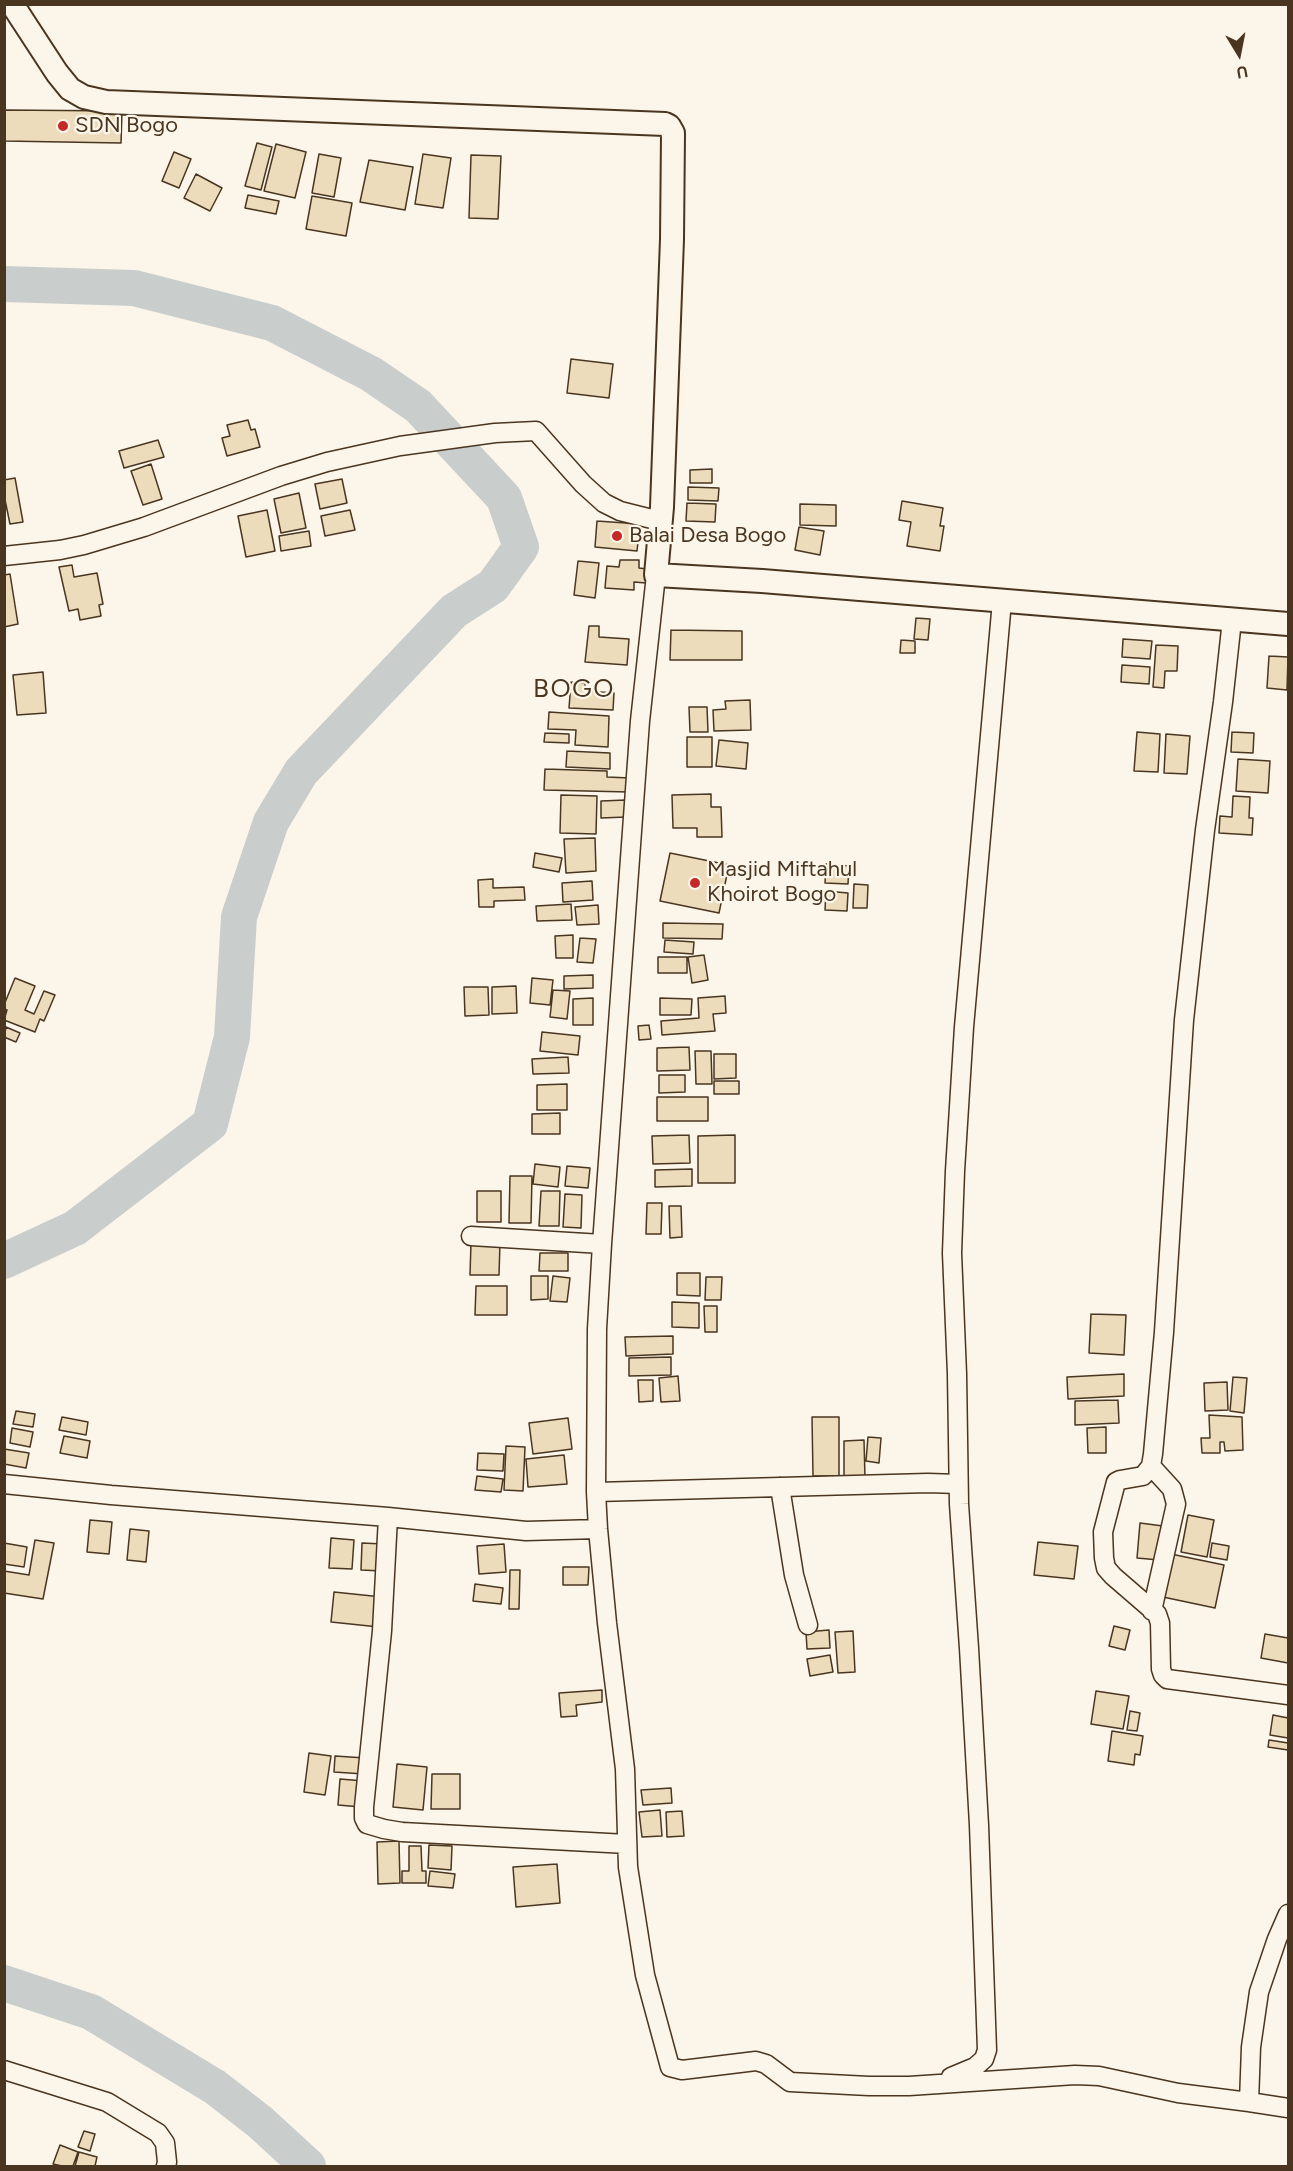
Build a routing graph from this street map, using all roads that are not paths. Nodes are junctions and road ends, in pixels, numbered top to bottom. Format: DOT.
graph roads {
  1 [pos="12,4"];
  2 [pos="660,521"];
  3 [pos="4,556"];
  4 [pos="656,575"];
  5 [pos="1002,601"];
  6 [pos="1232,620"];
  7 [pos="1288,624"];
  8 [pos="471,1236"];
  9 [pos="602,1244"];
  10 [pos="1151,1466"];
  11 [pos="4,1484"];
  12 [pos="958,1484"];
  13 [pos="780,1487"];
  14 [pos="596,1492"];
  15 [pos="388,1517"];
  16 [pos="598,1529"];
  17 [pos="1152,1611"];
  18 [pos="808,1625"];
  19 [pos="1288,1695"];
  20 [pos="627,1844"];
  21 [pos="1288,1914"];
  22 [pos="4,2070"];
  23 [pos="935,2083"];
  24 [pos="1249,2102"];
  25 [pos="1288,2108"];
  26 [pos="165,2166"];
  1 -- 2 [label="street"];
  2 -- 3 [label="street"];
  2 -- 4 [label="street"];
  4 -- 5 [label="street"];
  4 -- 9 [label="street"];
  5 -- 6 [label="street"];
  5 -- 12 [label="street"];
  6 -- 7 [label="street"];
  6 -- 10 [label="street"];
  8 -- 9 [label="street"];
  9 -- 14 [label="street"];
  10 -- 17 [label="street"];
  10 -- 17 [label="street"];
  11 -- 15 [label="street"];
  12 -- 13 [label="street"];
  12 -- 23 [label="street"];
  13 -- 14 [label="street"];
  13 -- 18 [label="street"];
  14 -- 16 [label="street"];
  15 -- 16 [label="street"];
  15 -- 20 [label="street"];
  16 -- 20 [label="street"];
  17 -- 19 [label="street"];
  20 -- 23 [label="street"];
  21 -- 24 [label="street"];
  22 -- 26 [label="street"];
  23 -- 24 [label="street"];
  24 -- 25 [label="street"];
}
